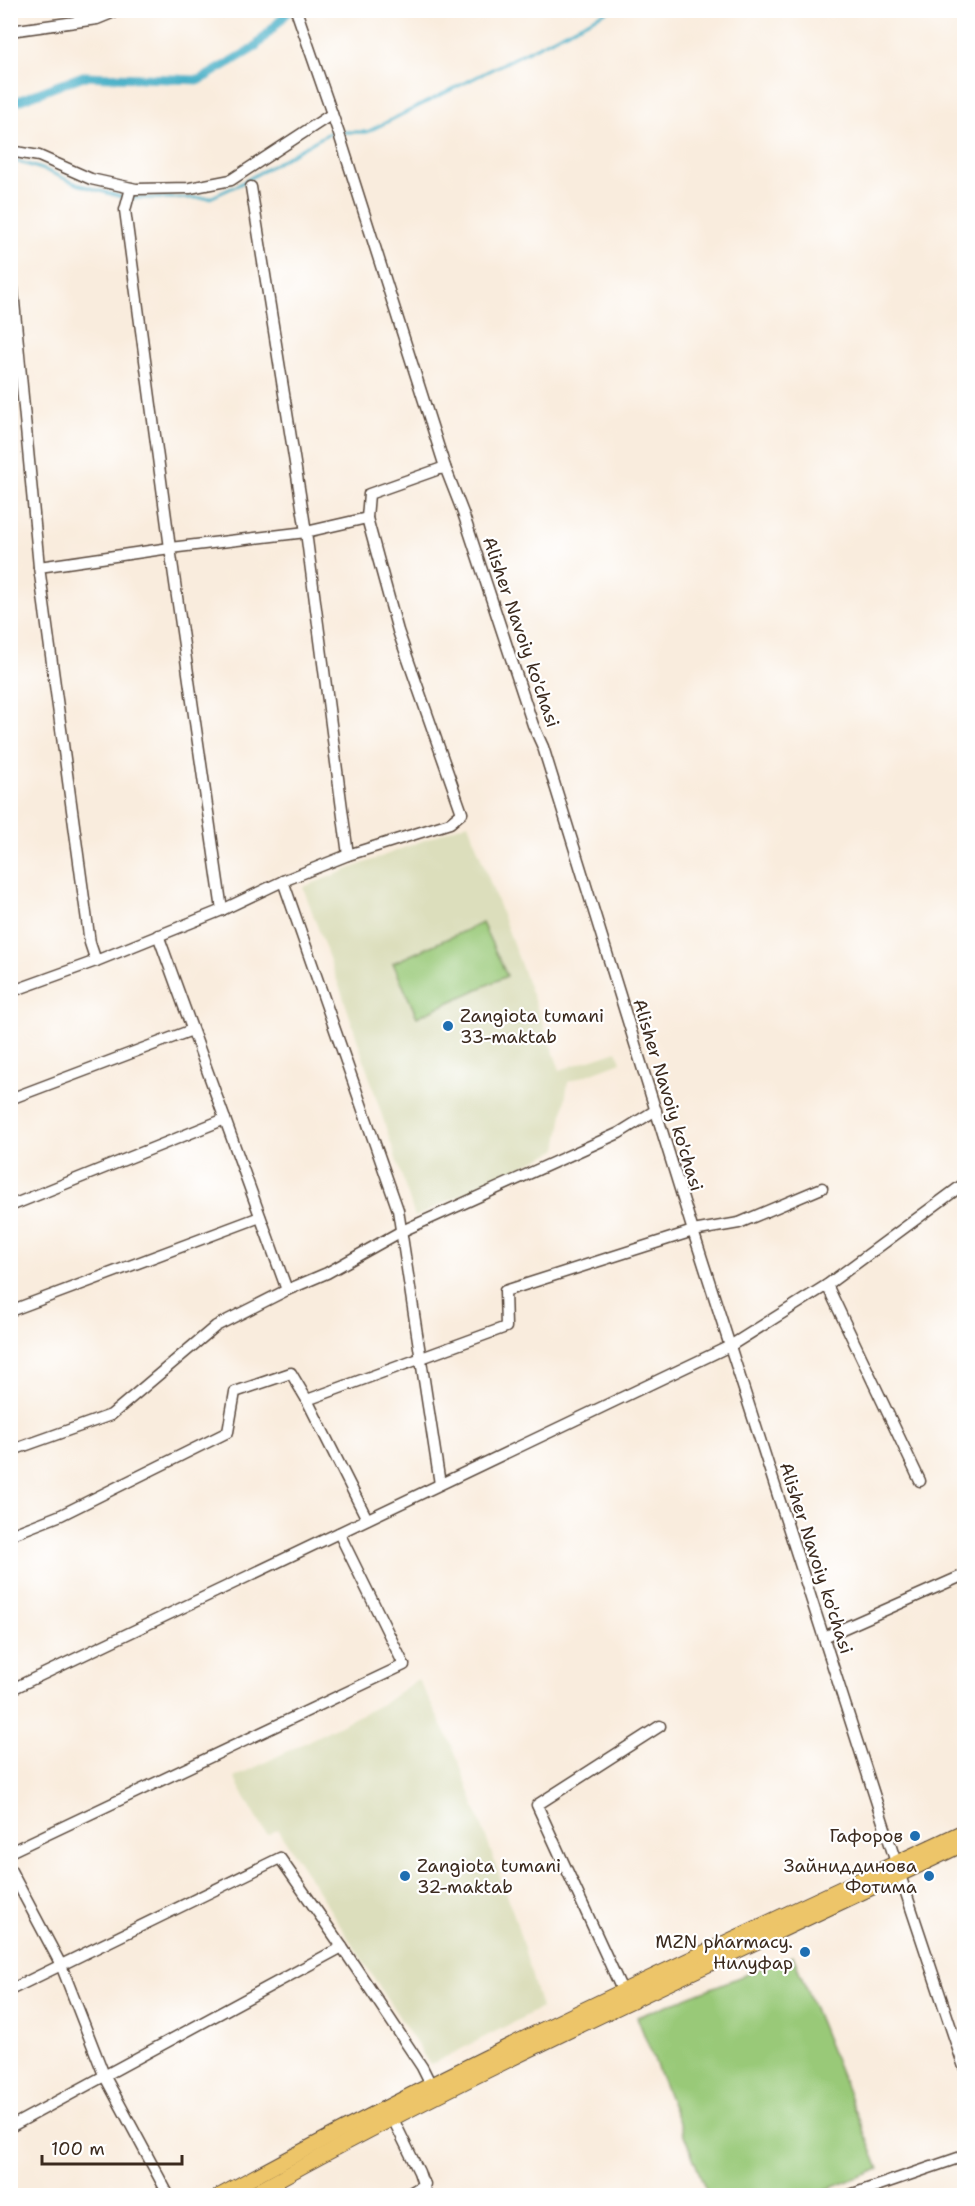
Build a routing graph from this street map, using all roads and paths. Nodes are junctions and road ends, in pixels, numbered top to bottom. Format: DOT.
graph roads {
  1 [pos="118,10"];
  2 [pos="296,10"];
  3 [pos="10,31"];
  4 [pos="332,114"];
  5 [pos="10,151"];
  6 [pos="251,187"];
  7 [pos="131,188"];
  8 [pos="10,259"];
  9 [pos="445,467"];
  10 [pos="367,518"];
  11 [pos="306,532"];
  12 [pos="170,548"];
  13 [pos="39,567"];
  14 [pos="348,855"];
  15 [pos="283,880"];
  16 [pos="222,909"];
  17 [pos="158,935"];
  18 [pos="96,961"];
  19 [pos="10,992"];
  20 [pos="192,1030"];
  21 [pos="10,1099"];
  22 [pos="656,1110"];
  23 [pos="225,1119"];
  24 [pos="961,1186"];
  25 [pos="822,1188"];
  26 [pos="10,1206"];
  27 [pos="260,1217"];
  28 [pos="693,1231"];
  29 [pos="400,1232"];
  30 [pos="827,1285"];
  31 [pos="287,1290"];
  32 [pos="10,1311"];
  33 [pos="730,1346"];
  34 [pos="420,1359"];
  35 [pos="307,1400"];
  36 [pos="10,1451"];
  37 [pos="920,1481"];
  38 [pos="440,1484"];
  39 [pos="367,1519"];
  40 [pos="339,1533"];
  41 [pos="10,1535"];
  42 [pos="964,1577"];
  43 [pos="824,1637"];
  44 [pos="10,1690"];
  45 [pos="660,1726"];
  46 [pos="964,1831"];
  47 [pos="964,1844"];
  48 [pos="10,1852"];
  49 [pos="10,1869"];
  50 [pos="898,1869"];
  51 [pos="342,1947"];
  52 [pos="61,1965"];
  53 [pos="10,1990"];
  54 [pos="622,1990"];
  55 [pos="960,2038"];
  56 [pos="964,2067"];
  57 [pos="104,2075"];
  58 [pos="430,2083"];
  59 [pos="392,2117"];
  60 [pos="10,2127"];
  61 [pos="964,2156"];
  62 [pos="275,2181"];
  63 [pos="426,2190"];
  64 [pos="848,2195"];
  65 [pos="169,2196"];
  66 [pos="219,2196"];
  67 [pos="249,2196"];
  68 [pos="284,2196"];
  69 [pos="405,2196"];
  1 -- 3 [label="street"];
  2 -- 4 [label="street, Alisher Navoiy ko'chasi"];
  4 -- 7 [label="street"];
  4 -- 9 [label="street, Alisher Navoiy ko'chasi"];
  5 -- 7 [label="street"];
  6 -- 11 [label="street"];
  7 -- 12 [label="street"];
  8 -- 13 [label="street"];
  9 -- 10 [label="street"];
  9 -- 22 [label="street, Alisher Navoiy ko'chasi"];
  10 -- 11 [label="street"];
  10 -- 14 [label="street"];
  11 -- 12 [label="street"];
  11 -- 14 [label="street"];
  12 -- 13 [label="street"];
  12 -- 16 [label="street"];
  13 -- 18 [label="street"];
  14 -- 15 [label="street"];
  15 -- 16 [label="street"];
  15 -- 29 [label="street"];
  16 -- 17 [label="street"];
  17 -- 18 [label="street"];
  17 -- 20 [label="street"];
  18 -- 19 [label="street"];
  20 -- 21 [label="street"];
  20 -- 23 [label="street"];
  22 -- 28 [label="street, Alisher Navoiy ko'chasi"];
  22 -- 29 [label="street"];
  23 -- 26 [label="street"];
  23 -- 27 [label="street"];
  24 -- 30 [label="street"];
  25 -- 28 [label="street"];
  27 -- 31 [label="street"];
  27 -- 32 [label="street"];
  28 -- 33 [label="street, Alisher Navoiy ko'chasi"];
  28 -- 34 [label="street"];
  29 -- 31 [label="street"];
  29 -- 34 [label="street"];
  30 -- 33 [label="street"];
  30 -- 37 [label="street"];
  31 -- 36 [label="street"];
  33 -- 38 [label="street"];
  33 -- 43 [label="street, Alisher Navoiy ko'chasi"];
  34 -- 35 [label="street"];
  34 -- 38 [label="street"];
  35 -- 39 [label="street"];
  35 -- 41 [label="street"];
  38 -- 39 [label="street"];
  39 -- 40 [label="street"];
  40 -- 44 [label="street"];
  40 -- 48 [label="street"];
  42 -- 43 [label="street"];
  43 -- 50 [label="street, Alisher Navoiy ko'chasi"];
  45 -- 54 [label="street"];
  46 -- 50 [label="main road"];
  47 -- 50 [label="main road"];
  49 -- 52 [label="street"];
  50 -- 54 [label="main road"];
  50 -- 55 [label="street, Alisher Navoiy ko'chasi"];
  50 -- 59 [label="main road"];
  51 -- 52 [label="street"];
  51 -- 57 [label="street"];
  51 -- 58 [label="street"];
  52 -- 53 [label="street"];
  52 -- 57 [label="street"];
  54 -- 58 [label="main road"];
  55 -- 56 [label="street, Alisher Navoiy ko'chasi"];
  57 -- 60 [label="street"];
  57 -- 65 [label="street"];
  58 -- 66 [label="main road"];
  59 -- 62 [label="main road"];
  59 -- 63 [label="street"];
  61 -- 64 [label="street"];
  62 -- 67 [label="main road"];
  62 -- 68 [label="street"];
  63 -- 69 [label="street"];
}
